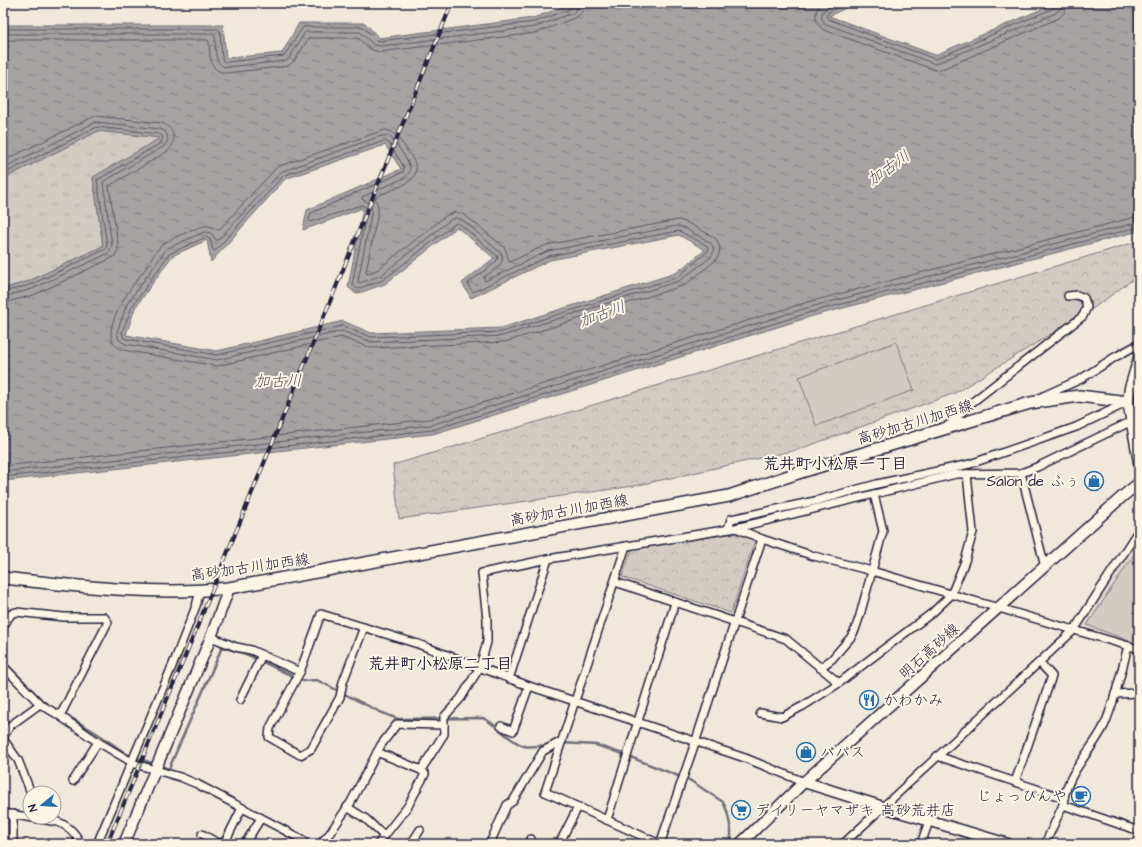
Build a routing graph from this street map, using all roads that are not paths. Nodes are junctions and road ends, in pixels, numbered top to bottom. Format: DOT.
graph roads {
  1 [pos="1068,296"];
  2 [pos="1139,344"];
  3 [pos="1139,358"];
  4 [pos="1128,402"];
  5 [pos="1030,403"];
  6 [pos="1132,421"];
  7 [pos="946,429"];
  8 [pos="1137,436"];
  9 [pos="1139,462"];
  10 [pos="1020,473"];
  11 [pos="967,474"];
  12 [pos="1139,483"];
  13 [pos="874,494"];
  14 [pos="732,529"];
  15 [pos="1139,534"];
  16 [pos="762,539"];
  17 [pos="626,546"];
  18 [pos="548,559"];
  19 [pos="1045,567"];
  20 [pos="872,571"];
  21 [pos="3,578"];
  22 [pos="615,582"];
  23 [pos="229,588"];
  24 [pos="200,591"];
  25 [pos="951,595"];
  26 [pos="675,603"];
  27 [pos="999,609"];
  28 [pos="735,622"];
  29 [pos="3,627"];
  30 [pos="364,627"];
  31 [pos="1074,630"];
  32 [pos="211,636"];
  33 [pos="1128,646"];
  34 [pos="1139,650"];
  35 [pos="262,655"];
  36 [pos="1040,663"];
  37 [pos="3,666"];
  38 [pos="480,667"];
  39 [pos="820,668"];
  40 [pos="300,672"];
  41 [pos="509,678"];
  42 [pos="839,684"];
  43 [pos="528,686"];
  44 [pos="1139,693"];
  45 [pos="1115,694"];
  46 [pos="240,700"];
  47 [pos="574,702"];
  48 [pos="40,704"];
  49 [pos="760,713"];
  50 [pos="60,716"];
  51 [pos="638,722"];
  52 [pos="444,724"];
  53 [pos="501,726"];
  54 [pos="3,738"];
  55 [pos="562,741"];
  56 [pos="98,742"];
  57 [pos="696,743"];
  58 [pos="376,752"];
  59 [pos="937,756"];
  60 [pos="132,763"];
  61 [pos="155,770"];
  62 [pos="421,770"];
  63 [pos="73,781"];
  64 [pos="804,782"];
  65 [pos="1015,782"];
  66 [pos="29,785"];
  67 [pos="1063,801"];
  68 [pos="347,807"];
  69 [pos="578,807"];
  70 [pos="883,807"];
  71 [pos="242,808"];
  72 [pos="3,813"];
  73 [pos="13,814"];
  74 [pos="22,816"];
  75 [pos="261,818"];
  76 [pos="607,820"];
  77 [pos="929,821"];
  78 [pos="62,824"];
  79 [pos="420,830"];
  80 [pos="1139,830"];
  81 [pos="202,834"];
  82 [pos="384,836"];
  83 [pos="246,842"];
  84 [pos="305,843"];
  85 [pos="13,844"];
  86 [pos="81,844"];
  87 [pos="97,844"];
  88 [pos="124,844"];
  89 [pos="320,844"];
  90 [pos="378,844"];
  91 [pos="411,844"];
  92 [pos="491,844"];
  93 [pos="559,844"];
  94 [pos="660,844"];
  95 [pos="740,844"];
  96 [pos="843,844"];
  97 [pos="921,844"];
  98 [pos="1008,844"];
  99 [pos="1045,844"];
  1 -- 7 [label="street"];
  2 -- 5 [label="street"];
  3 -- 4 [label="main road"];
  4 -- 5 [label="main road, 高砂加古川加西線"];
  4 -- 6 [label="main road"];
  4 -- 14 [label="street"];
  5 -- 7 [label="main road, 高砂加古川加西線"];
  6 -- 8 [label="main road"];
  6 -- 10 [label="street"];
  7 -- 23 [label="main road, 高砂加古川加西線"];
  8 -- 9 [label="main road"];
  10 -- 11 [label="street"];
  10 -- 19 [label="street"];
  11 -- 13 [label="street"];
  11 -- 25 [label="street"];
  12 -- 19 [label="main road, 明石高砂線"];
  13 -- 14 [label="street"];
  13 -- 20 [label="street"];
  14 -- 16 [label="street"];
  14 -- 17 [label="street"];
  15 -- 31 [label="street"];
  16 -- 20 [label="street"];
  16 -- 28 [label="street"];
  17 -- 18 [label="street"];
  17 -- 22 [label="street"];
  18 -- 38 [label="street"];
  18 -- 41 [label="street"];
  19 -- 27 [label="main road, 明石高砂線"];
  20 -- 25 [label="street"];
  20 -- 39 [label="street"];
  21 -- 24 [label="main road, 高砂加古川加西線"];
  22 -- 26 [label="street"];
  22 -- 47 [label="street"];
  23 -- 24 [label="main road, 高砂加古川加西線"];
  23 -- 32 [label="main road"];
  24 -- 60 [label="street"];
  25 -- 27 [label="street"];
  25 -- 42 [label="street"];
  26 -- 28 [label="street"];
  26 -- 51 [label="street"];
  27 -- 31 [label="street"];
  27 -- 64 [label="main road, 明石高砂線"];
  28 -- 39 [label="street"];
  28 -- 57 [label="street"];
  29 -- 50 [label="street"];
  30 -- 38 [label="street"];
  30 -- 40 [label="street"];
  30 -- 40 [label="street"];
  31 -- 33 [label="street"];
  31 -- 36 [label="street"];
  32 -- 35 [label="street"];
  32 -- 61 [label="main road"];
  33 -- 34 [label="street"];
  33 -- 45 [label="street"];
  35 -- 40 [label="street"];
  35 -- 46 [label="street"];
  36 -- 59 [label="street"];
  36 -- 65 [label="street"];
  37 -- 48 [label="street"];
  38 -- 41 [label="street"];
  38 -- 52 [label="street"];
  39 -- 42 [label="street"];
  41 -- 43 [label="street"];
  42 -- 49 [label="street"];
  43 -- 47 [label="street"];
  43 -- 53 [label="street"];
  44 -- 45 [label="street"];
  45 -- 67 [label="street"];
  47 -- 51 [label="street"];
  47 -- 55 [label="street"];
  48 -- 50 [label="street"];
  48 -- 54 [label="street"];
  50 -- 56 [label="street"];
  51 -- 57 [label="street"];
  51 -- 76 [label="street"];
  52 -- 58 [label="street"];
  52 -- 62 [label="street"];
  54 -- 66 [label="street"];
  55 -- 69 [label="street"];
  55 -- 92 [label="street"];
  56 -- 60 [label="street"];
  56 -- 63 [label="street"];
  57 -- 64 [label="street"];
  57 -- 94 [label="street"];
  58 -- 62 [label="street"];
  58 -- 68 [label="street"];
  59 -- 65 [label="street"];
  59 -- 70 [label="street"];
  60 -- 61 [label="street"];
  60 -- 87 [label="street"];
  61 -- 71 [label="street"];
  61 -- 88 [label="main road"];
  62 -- 82 [label="street"];
  64 -- 70 [label="main road"];
  64 -- 95 [label="main road, 明石高砂線"];
  65 -- 67 [label="street"];
  67 -- 80 [label="street"];
  67 -- 99 [label="street"];
  68 -- 82 [label="street"];
  68 -- 89 [label="street"];
  69 -- 76 [label="street"];
  69 -- 93 [label="street"];
  70 -- 77 [label="main road"];
  70 -- 96 [label="street"];
  71 -- 75 [label="street"];
  71 -- 81 [label="street"];
  72 -- 73 [label="street"];
  73 -- 74 [label="street"];
  73 -- 85 [label="street"];
  75 -- 83 [label="street"];
  75 -- 84 [label="street"];
  76 -- 94 [label="street"];
  77 -- 97 [label="street"];
  77 -- 98 [label="main road"];
  78 -- 86 [label="street"];
  79 -- 91 [label="street"];
  82 -- 90 [label="street"];
}
